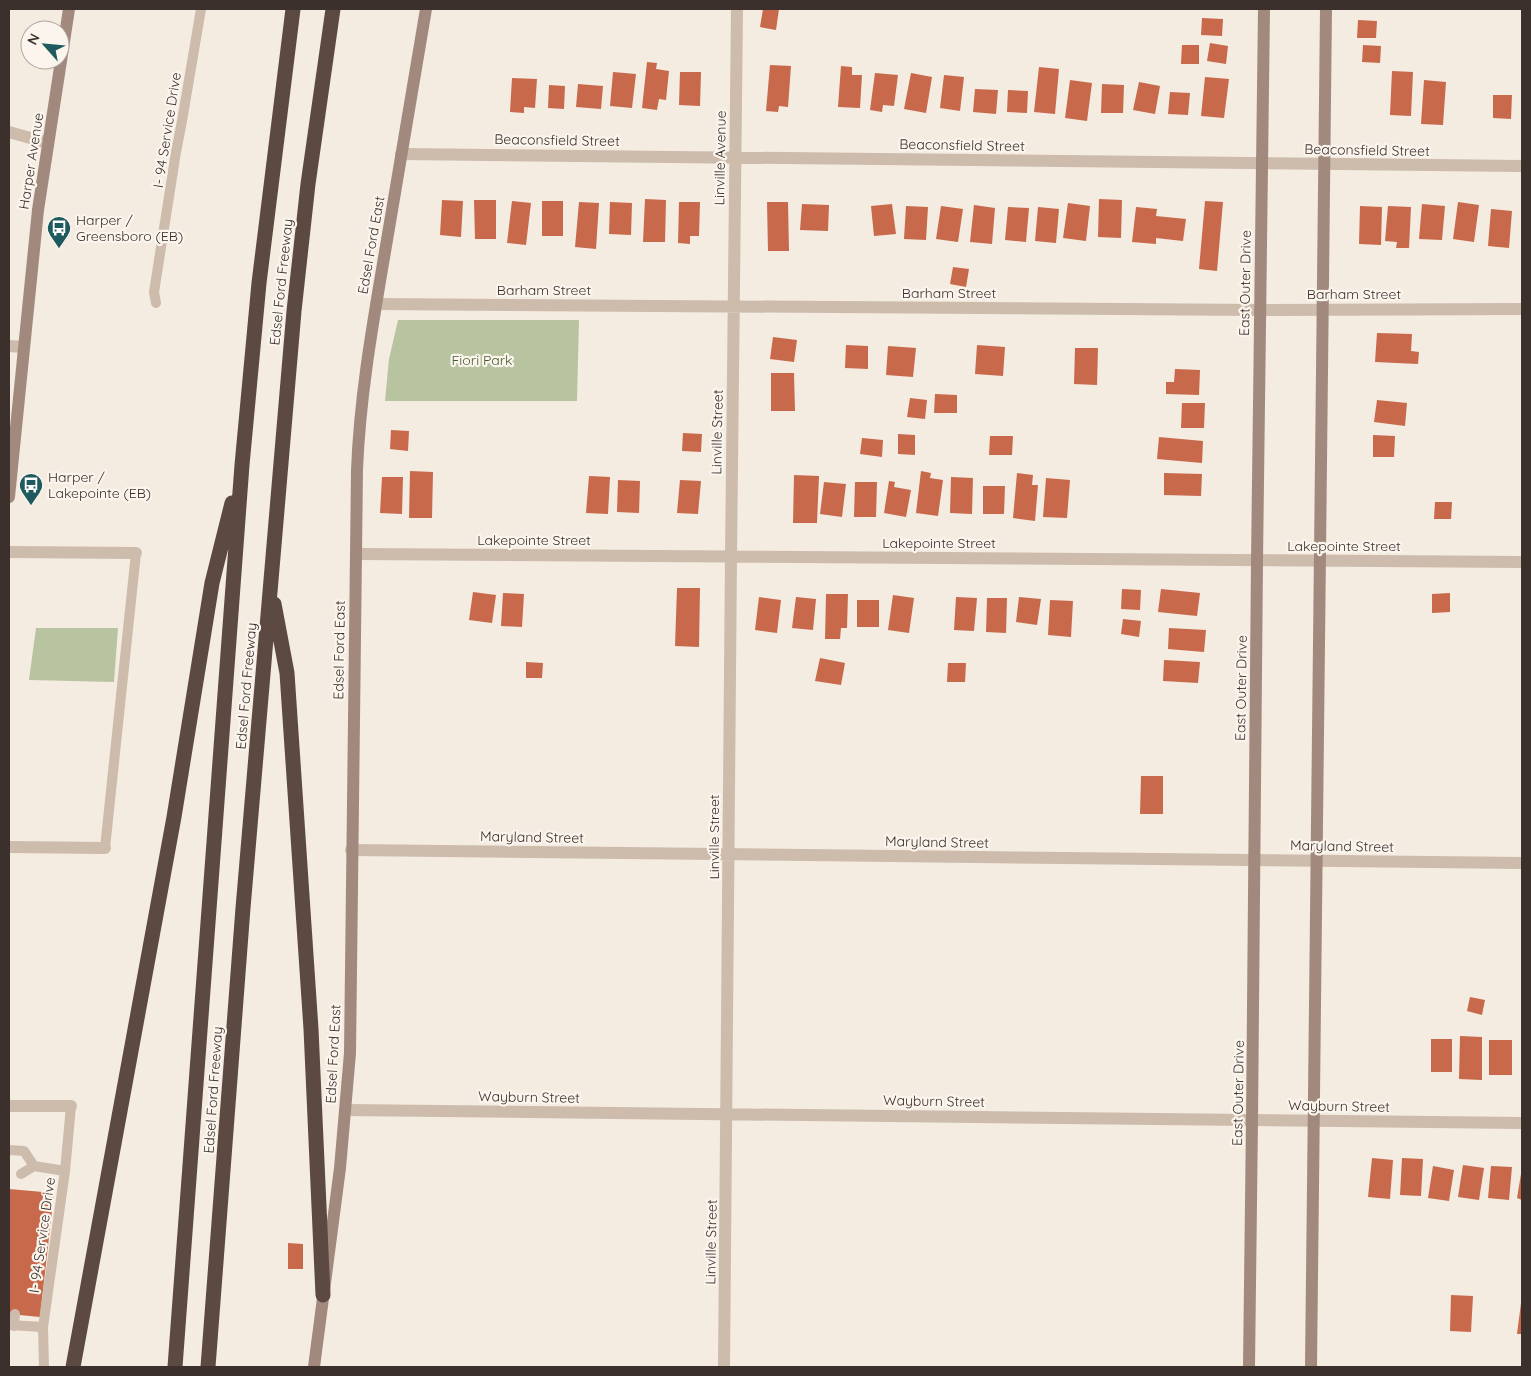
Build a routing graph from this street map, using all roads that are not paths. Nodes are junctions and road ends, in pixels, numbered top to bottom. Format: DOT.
graph roads {
  1 [pos="69,9"];
  2 [pos="201,9"];
  3 [pos="293,9"];
  4 [pos="333,9"];
  5 [pos="426,9"];
  6 [pos="737,9"];
  7 [pos="1264,9"];
  8 [pos="1326,9"];
  9 [pos="9,132"];
  10 [pos="48,143"];
  11 [pos="401,154"];
  12 [pos="735,158"];
  13 [pos="1262,163"];
  14 [pos="1324,164"];
  15 [pos="1522,166"];
  16 [pos="156,303"];
  17 [pos="376,304"];
  18 [pos="734,307"];
  19 [pos="1260,310"];
  20 [pos="1323,310"];
  21 [pos="1522,310"];
  22 [pos="9,346"];
  23 [pos="24,348"];
  24 [pos="242,465"];
  25 [pos="9,490"];
  26 [pos="9,496"];
  27 [pos="9,552"];
  28 [pos="136,553"];
  29 [pos="356,554"];
  30 [pos="731,557"];
  31 [pos="1257,561"];
  32 [pos="1320,561"];
  33 [pos="1522,562"];
  34 [pos="271,587"];
  35 [pos="9,847"];
  36 [pos="105,848"];
  37 [pos="352,850"];
  38 [pos="729,855"];
  39 [pos="1254,860"];
  40 [pos="1316,860"];
  41 [pos="1522,862"];
  42 [pos="9,1106"];
  43 [pos="71,1106"];
  44 [pos="345,1110"];
  45 [pos="727,1114"];
  46 [pos="1252,1120"];
  47 [pos="1315,1120"];
  48 [pos="1522,1122"];
  49 [pos="9,1150"];
  50 [pos="34,1166"];
  51 [pos="65,1171"];
  52 [pos="21,1174"];
  53 [pos="323,1296"];
  54 [pos="15,1314"];
  55 [pos="11,1325"];
  56 [pos="43,1327"];
  57 [pos="44,1367"];
  58 [pos="73,1367"];
  59 [pos="175,1367"];
  60 [pos="208,1367"];
  61 [pos="314,1367"];
  62 [pos="724,1367"];
  63 [pos="1249,1367"];
  64 [pos="1311,1367"];
  1 -- 10 [label="street, Harper Avenue"];
  2 -- 16 [label="lane, I- 94 Service Drive"];
  3 -- 24 [label="highway, Edsel Ford Freeway"];
  4 -- 34 [label="highway, Edsel Ford Freeway"];
  5 -- 11 [label="street, Edsel Ford East"];
  6 -- 12 [label="street, Linville Avenue"];
  7 -- 13 [label="street, East Outer Drive"];
  8 -- 14 [label="street"];
  9 -- 10 [label="street"];
  10 -- 23 [label="street, Harper Avenue"];
  11 -- 12 [label="street, Beaconsfield Street"];
  11 -- 17 [label="street, Edsel Ford East"];
  12 -- 13 [label="street, Beaconsfield Street"];
  12 -- 18 [label="street, Linville Avenue"];
  13 -- 14 [label="street, Beaconsfield Street"];
  13 -- 19 [label="street, East Outer Drive"];
  14 -- 15 [label="street, Beaconsfield Street"];
  14 -- 20 [label="street"];
  17 -- 18 [label="street, Barham Street"];
  17 -- 29 [label="street, Edsel Ford East"];
  18 -- 19 [label="street, Barham Street"];
  18 -- 30 [label="street, Linville Street"];
  19 -- 20 [label="street, Barham Street"];
  19 -- 31 [label="street, East Outer Drive"];
  20 -- 21 [label="street, Barham Street"];
  20 -- 32 [label="street"];
  22 -- 23 [label="street"];
  23 -- 25 [label="street, Harper Avenue"];
  24 -- 58 [label="highway"];
  24 -- 59 [label="highway, Edsel Ford Freeway"];
  25 -- 26 [label="street, Harper Avenue"];
  27 -- 28 [label="street"];
  28 -- 36 [label="lane"];
  29 -- 30 [label="street, Lakepointe Street"];
  29 -- 37 [label="street, Edsel Ford East"];
  30 -- 31 [label="street, Lakepointe Street"];
  30 -- 38 [label="street, Linville Street"];
  31 -- 32 [label="street, Lakepointe Street"];
  31 -- 39 [label="street, East Outer Drive"];
  32 -- 33 [label="street, Lakepointe Street"];
  32 -- 40 [label="street"];
  34 -- 53 [label="highway"];
  34 -- 60 [label="highway, Edsel Ford Freeway"];
  35 -- 36 [label="street"];
  37 -- 38 [label="street, Maryland Street"];
  37 -- 44 [label="street, Edsel Ford East"];
  38 -- 39 [label="street, Maryland Street"];
  38 -- 45 [label="street, Linville Street"];
  39 -- 40 [label="street, Maryland Street"];
  39 -- 46 [label="street, East Outer Drive"];
  40 -- 41 [label="street, Maryland Street"];
  40 -- 47 [label="street"];
  42 -- 43 [label="street"];
  43 -- 51 [label="lane, I- 94 Service Drive"];
  44 -- 45 [label="street, Wayburn Street"];
  44 -- 53 [label="street, Edsel Ford East"];
  45 -- 46 [label="street, Wayburn Street"];
  45 -- 62 [label="street, Linville Street"];
  46 -- 47 [label="street, Wayburn Street"];
  46 -- 63 [label="street, East Outer Drive"];
  47 -- 48 [label="street, Wayburn Street"];
  47 -- 64 [label="street"];
  49 -- 50 [label="lane"];
  50 -- 51 [label="lane"];
  50 -- 52 [label="lane"];
  51 -- 56 [label="lane, I- 94 Service Drive"];
  53 -- 61 [label="street, Edsel Ford East"];
  54 -- 55 [label="lane"];
  55 -- 56 [label="lane"];
  56 -- 57 [label="lane, I- 94 Service Drive"];
}
